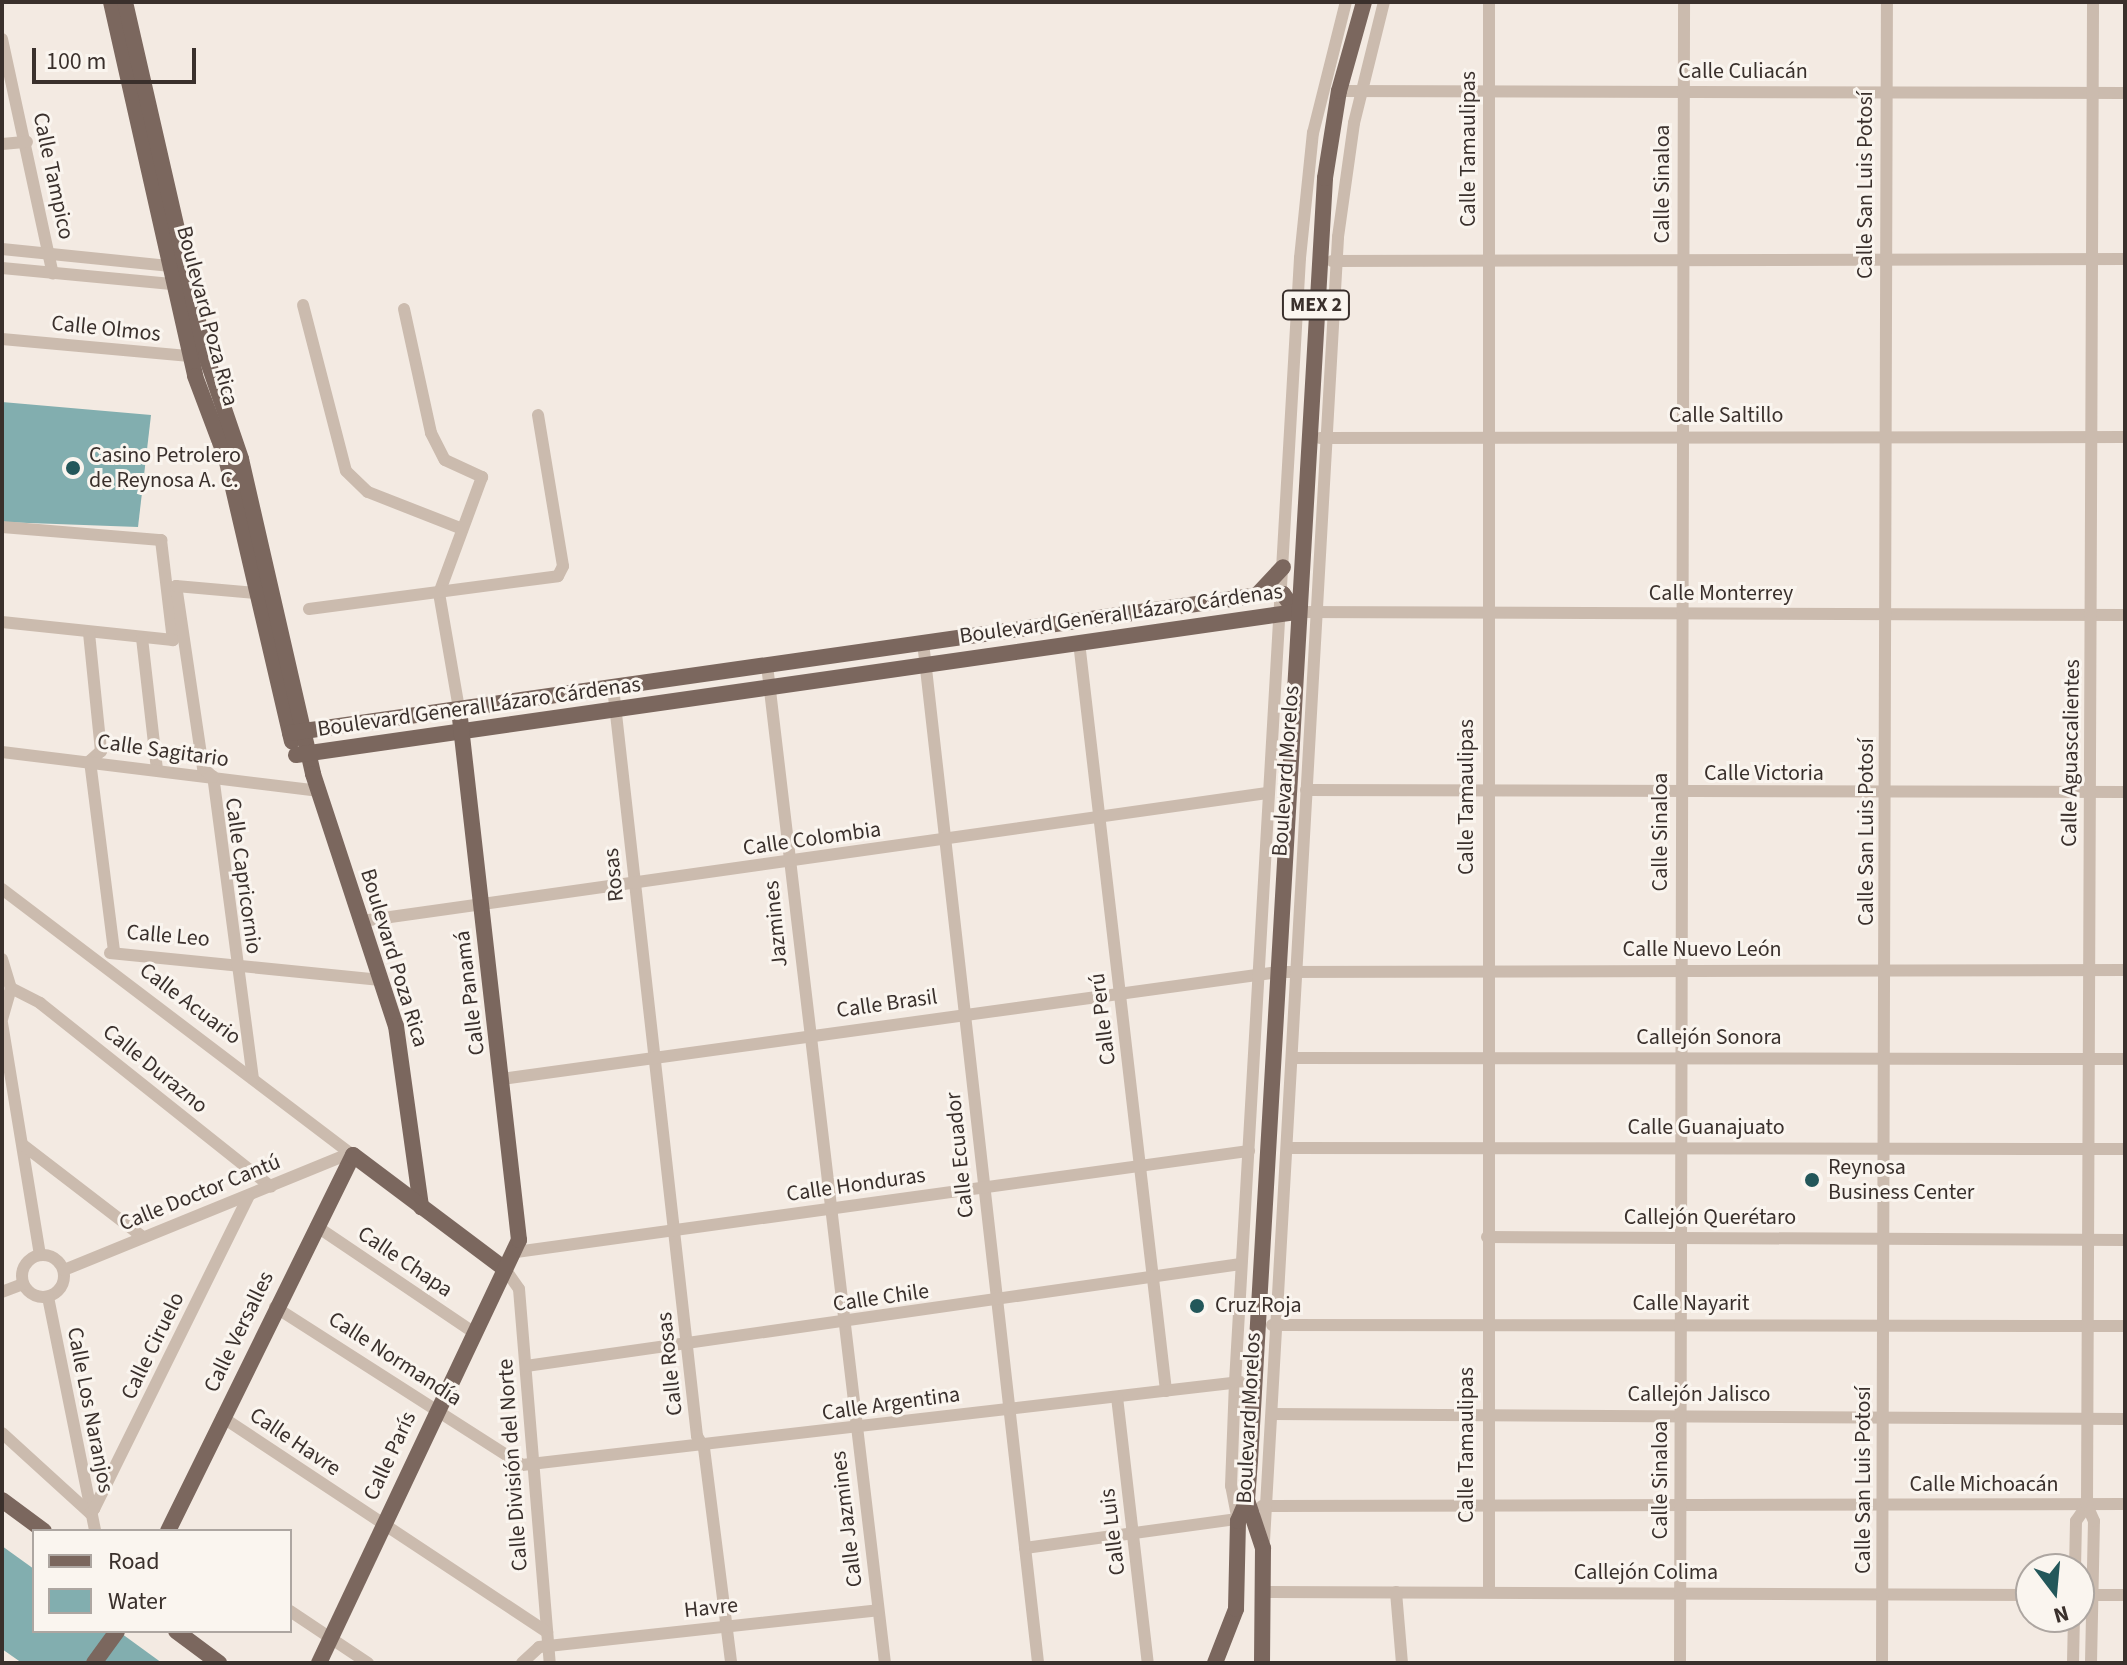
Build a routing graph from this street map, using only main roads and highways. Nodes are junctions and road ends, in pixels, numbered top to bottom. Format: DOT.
graph roads {
  1 [pos="111,2"];
  2 [pos="125,2"];
  3 [pos="1364,2"];
  4 [pos="1313,133"];
  5 [pos="1331,136"];
  6 [pos="177,267"];
  7 [pos="199,357"];
  8 [pos="1283,567"];
  9 [pos="1256,596"];
  10 [pos="1288,612"];
  11 [pos="1126,614"];
  12 [pos="1082,642"];
  13 [pos="459,709"];
  14 [pos="297,732"];
  15 [pos="462,733"];
  16 [pos="303,754"];
  17 [pos="352,1154"];
  18 [pos="421,1207"];
  19 [pos="505,1269"];
  20 [pos="2,1500"];
  21 [pos="1246,1511"];
  22 [pos="2,1512"];
  23 [pos="41,1529"];
  24 [pos="170,1529"];
  25 [pos="32,1534"];
  26 [pos="116,1633"];
  27 [pos="179,1633"];
  28 [pos="94,1663"];
  29 [pos="219,1663"];
  30 [pos="319,1663"];
  31 [pos="1215,1663"];
  32 [pos="1262,1663"];
  1 -- 6 [label="main road, Boulevard Poza Rica"];
  2 -- 6 [label="main road, Boulevard Poza Rica"];
  3 -- 5 [label="main road, Boulevard Morelos / MEX 2"];
  4 -- 5 [label="main road"];
  5 -- 10 [label="main road, Boulevard Morelos / MEX 2"];
  6 -- 7 [label="main road, Boulevard Poza Rica"];
  7 -- 14 [label="main road, Boulevard Poza Rica"];
  7 -- 14 [label="main road, Boulevard Poza Rica"];
  8 -- 9 [label="main road"];
  9 -- 10 [label="main road, Boulevard General Lázaro Cárdenas"];
  9 -- 11 [label="main road, Boulevard General Lázaro Cárdenas"];
  10 -- 12 [label="main road, Boulevard General Lázaro Cárdenas"];
  10 -- 21 [label="main road, Boulevard Morelos / MEX 2"];
  11 -- 12 [label="main road"];
  11 -- 13 [label="main road, Boulevard General Lázaro Cárdenas"];
  12 -- 15 [label="main road, Boulevard General Lázaro Cárdenas"];
  13 -- 14 [label="main road, Boulevard General Lázaro Cárdenas"];
  13 -- 15 [label="main road, Calle Panamá"];
  14 -- 16 [label="main road, Boulevard Poza Rica"];
  15 -- 16 [label="main road, Boulevard General Lázaro Cárdenas"];
  15 -- 19 [label="main road, Calle Panamá"];
  16 -- 18 [label="main road, Boulevard Poza Rica"];
  17 -- 18 [label="main road, Calle Acuario"];
  17 -- 24 [label="main road, Calle Versalles"];
  18 -- 19 [label="main road, Calle Acuario"];
  19 -- 30 [label="main road, Calle París"];
  20 -- 23 [label="main road"];
  21 -- 31 [label="main road, Boulevard Morelos / MEX 2"];
  21 -- 32 [label="main road, Boulevard Morelos / MEX 2"];
  22 -- 25 [label="main road"];
  26 -- 28 [label="main road"];
  27 -- 29 [label="main road"];
}
